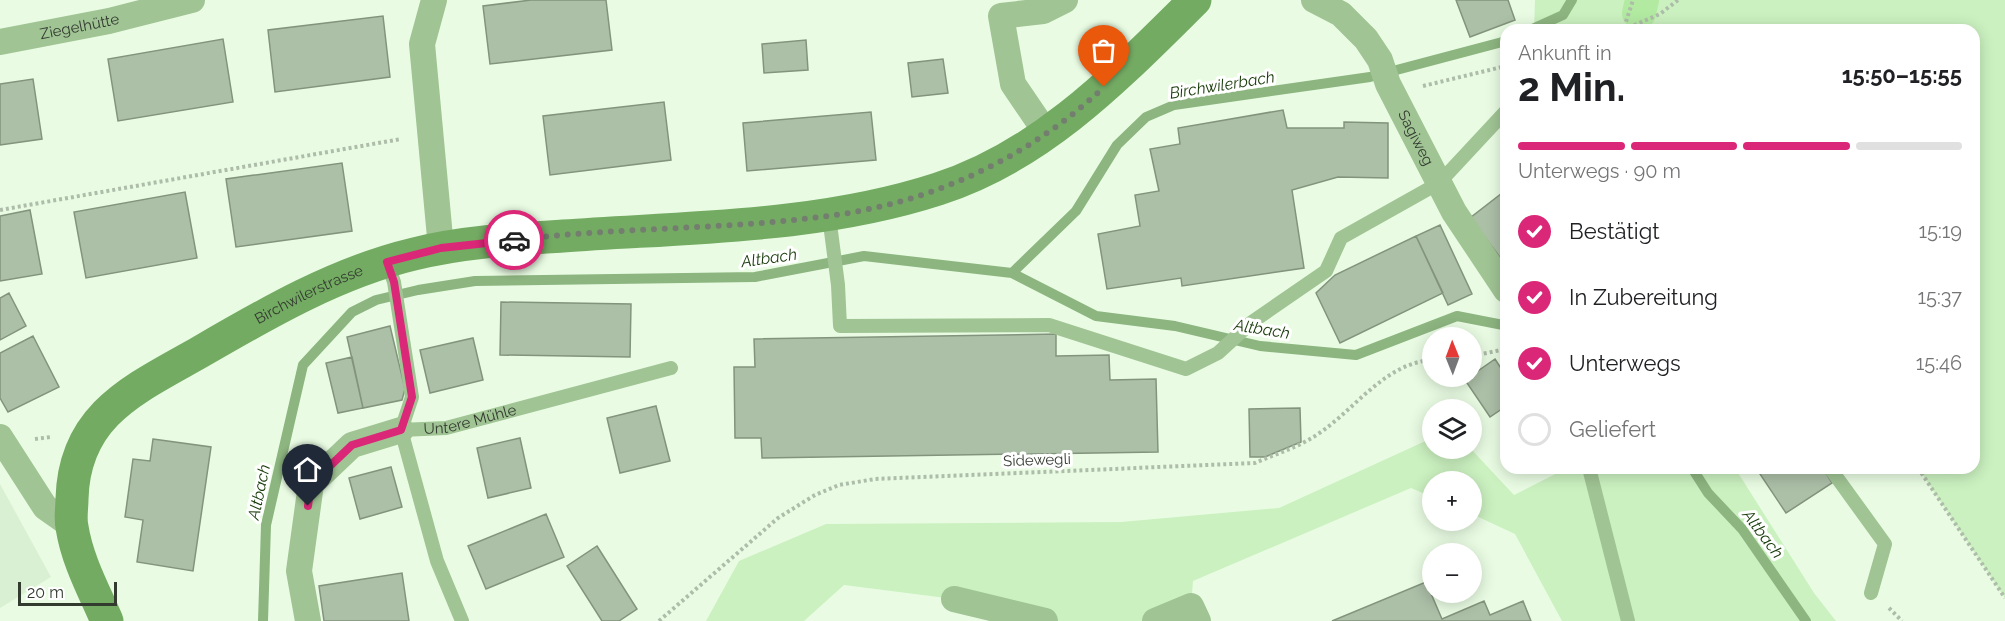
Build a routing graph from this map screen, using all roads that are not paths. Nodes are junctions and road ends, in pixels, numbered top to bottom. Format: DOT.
graph roads {
  1 [pos="192,0"];
  2 [pos="434,0"];
  3 [pos="1065,0"];
  4 [pos="1195,0"];
  5 [pos="1314,0"];
  6 [pos="0,42"];
  7 [pos="1500,117"];
  8 [pos="1047,135"];
  9 [pos="1439,183"];
  10 [pos="831,228"];
  11 [pos="441,248"];
  12 [pos="391,272"];
  13 [pos="1500,282"];
  14 [pos="672,368"];
  15 [pos="401,430"];
  16 [pos="0,437"];
  17 [pos="1591,474"];
  18 [pos="1834,474"];
  19 [pos="72,526"];
  20 [pos="1871,593"];
  21 [pos="954,599"];
  22 [pos="107,621"];
  23 [pos="308,621"];
  24 [pos="462,621"];
  25 [pos="1045,621"];
  26 [pos="1155,621"];
  27 [pos="1198,621"];
  28 [pos="1628,621"];
  1 -- 6 [label="street, Ziegelhütte"];
  2 -- 11 [label="street"];
  3 -- 8 [label="street"];
  4 -- 8 [label="street, Birchwilerstrasse"];
  5 -- 9 [label="street, Sagiweg"];
  7 -- 9 [label="lane"];
  8 -- 10 [label="street, Birchwilerstrasse"];
  9 -- 10 [label="lane"];
  9 -- 13 [label="street, Sagiweg"];
  10 -- 11 [label="street, Birchwilerstrasse"];
  11 -- 12 [label="street, Birchwilerstrasse"];
  12 -- 15 [label="lane"];
  12 -- 19 [label="street, Birchwilerstrasse"];
  14 -- 15 [label="lane, Untere Mühle"];
  15 -- 23 [label="street, Untere Mühle"];
  15 -- 24 [label="lane"];
  16 -- 19 [label="street"];
  17 -- 28 [label="lane"];
  18 -- 20 [label="lane"];
  19 -- 22 [label="street, Birchwilerstrasse"];
  21 -- 25 [label="street"];
  26 -- 27 [label="street"];
}
